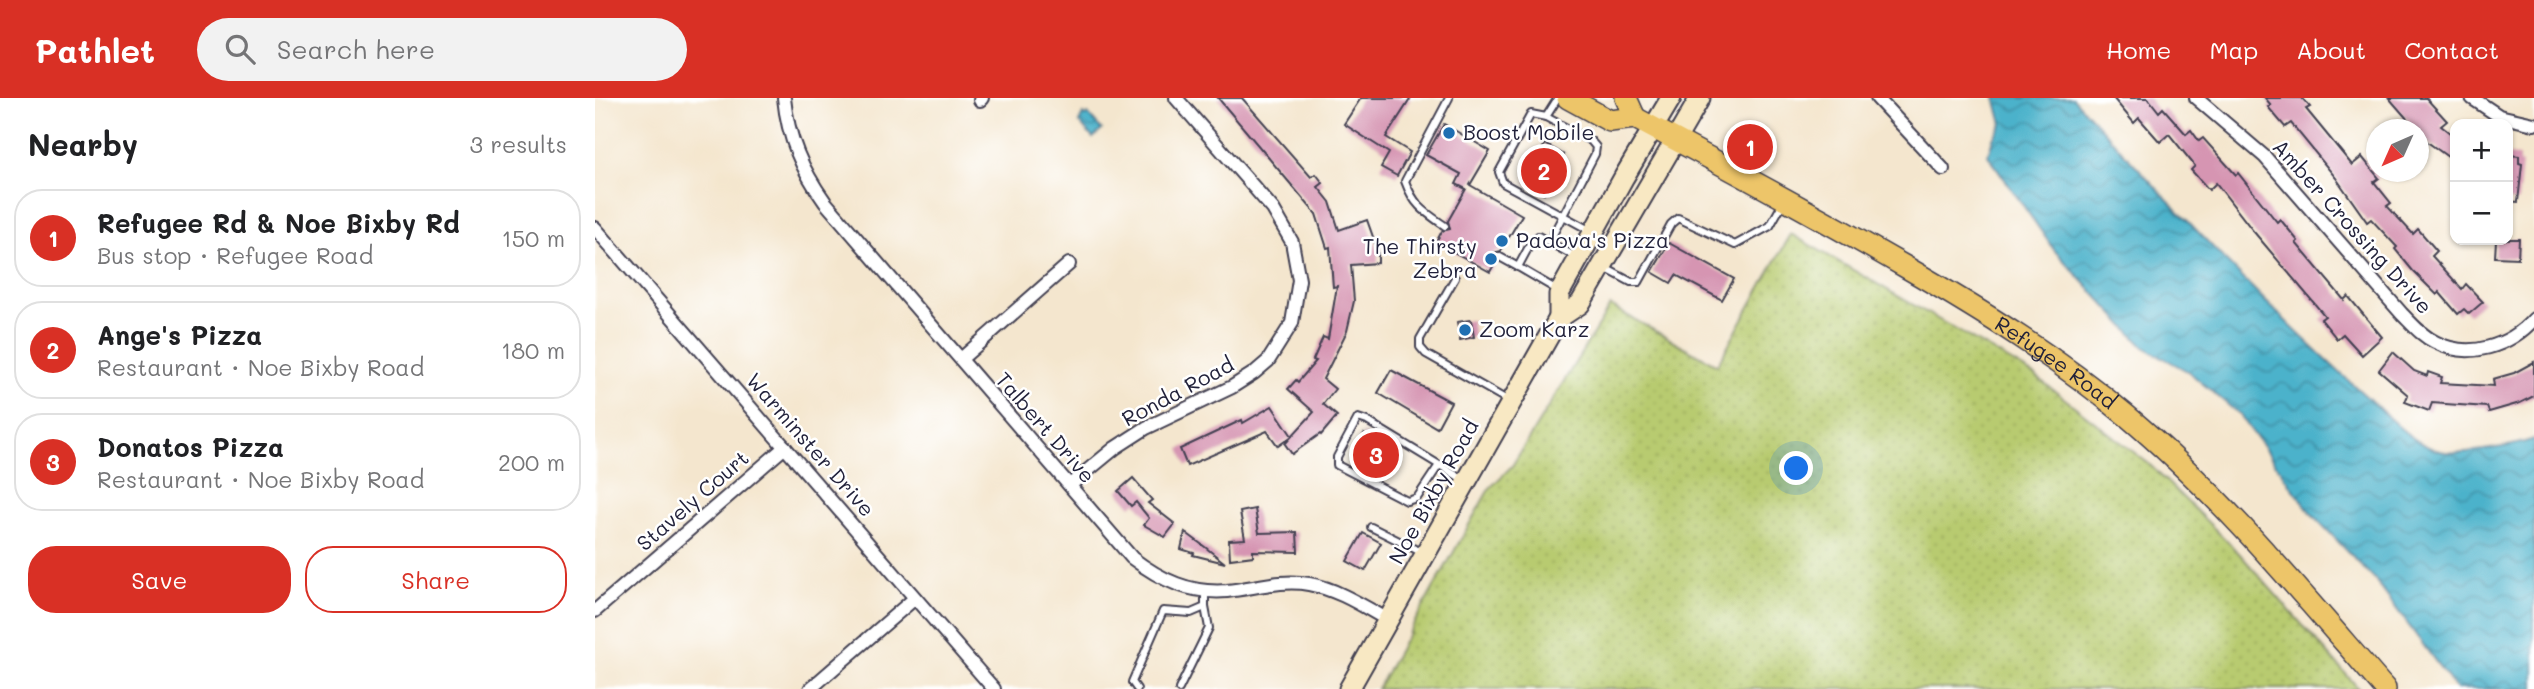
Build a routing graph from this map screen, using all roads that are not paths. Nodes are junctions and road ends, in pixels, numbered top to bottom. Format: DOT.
graph roads {
  1 [pos="784,98"];
  2 [pos="1177,98"];
  3 [pos="1449,98"];
  4 [pos="1558,98"];
  5 [pos="1568,98"];
  6 [pos="1626,98"];
  7 [pos="1671,98"];
  8 [pos="1700,98"];
  9 [pos="1877,98"];
  10 [pos="2196,98"];
  11 [pos="2472,98"];
  12 [pos="1546,117"];
  13 [pos="1645,123"];
  14 [pos="2534,124"];
  15 [pos="1676,140"];
  16 [pos="1943,169"];
  17 [pos="1785,199"];
  18 [pos="1563,216"];
  19 [pos="1445,226"];
  20 [pos="595,228"];
  21 [pos="1593,232"];
  22 [pos="1549,242"];
  23 [pos="1499,256"];
  24 [pos="1578,258"];
  25 [pos="1069,264"];
  26 [pos="1602,266"];
  27 [pos="1518,267"];
  28 [pos="1455,278"];
  29 [pos="1560,292"];
  30 [pos="1559,318"];
  31 [pos="2534,319"];
  32 [pos="961,359"];
  33 [pos="1511,402"];
  34 [pos="785,447"];
  35 [pos="1439,465"];
  36 [pos="1466,481"];
  37 [pos="1070,485"];
  38 [pos="1371,527"];
  39 [pos="1425,554"];
  40 [pos="1205,591"];
  41 [pos="915,598"];
  42 [pos="1205,607"];
  43 [pos="595,611"];
  44 [pos="1388,620"];
  45 [pos="810,689"];
  46 [pos="994,689"];
  47 [pos="1137,689"];
  48 [pos="1179,689"];
  49 [pos="1349,689"];
  50 [pos="2385,689"];
  1 -- 32 [label="street, Talbert Drive"];
  2 -- 37 [label="street, Ronda Road"];
  3 -- 19 [label="lane"];
  4 -- 12 [label="lane"];
  5 -- 13 [label="main road"];
  6 -- 13 [label="main road"];
  7 -- 13 [label="street, Noe Bixby Road"];
  8 -- 15 [label="street, Noe Bixby Road"];
  9 -- 16 [label="street"];
  10 -- 31 [label="street, Amber Crossing Drive"];
  11 -- 14 [label="street"];
  12 -- 18 [label="lane"];
  12 -- 18 [label="lane"];
  13 -- 15 [label="main road, Refugee Road"];
  13 -- 21 [label="street, Noe Bixby Road"];
  15 -- 17 [label="main road, Refugee Road"];
  15 -- 26 [label="street, Noe Bixby Road"];
  17 -- 26 [label="lane"];
  17 -- 50 [label="main road, Refugee Road"];
  18 -- 21 [label="lane"];
  18 -- 22 [label="lane"];
  20 -- 34 [label="street, Warminster Drive"];
  21 -- 24 [label="street, Noe Bixby Road"];
  22 -- 24 [label="lane"];
  22 -- 27 [label="lane"];
  23 -- 27 [label="lane"];
  24 -- 29 [label="street, Noe Bixby Road"];
  25 -- 32 [label="street"];
  26 -- 30 [label="street, Noe Bixby Road"];
  27 -- 29 [label="lane"];
  28 -- 33 [label="lane"];
  29 -- 30 [label="street, Noe Bixby Road"];
  30 -- 33 [label="street, Noe Bixby Road"];
  32 -- 37 [label="street, Talbert Drive"];
  33 -- 36 [label="street, Noe Bixby Road"];
  34 -- 41 [label="street, Warminster Drive"];
  34 -- 43 [label="street, Stavely Court"];
  35 -- 35 [label="lane"];
  35 -- 36 [label="lane"];
  36 -- 39 [label="street, Noe Bixby Road"];
  37 -- 40 [label="street, Talbert Drive"];
  38 -- 39 [label="lane"];
  39 -- 44 [label="street, Noe Bixby Road"];
  40 -- 42 [label="lane"];
  40 -- 44 [label="street, Talbert Drive"];
  41 -- 45 [label="street"];
  41 -- 46 [label="street, Warminster Drive"];
  42 -- 47 [label="lane"];
  42 -- 48 [label="lane"];
  44 -- 49 [label="street, Noe Bixby Road"];
}
